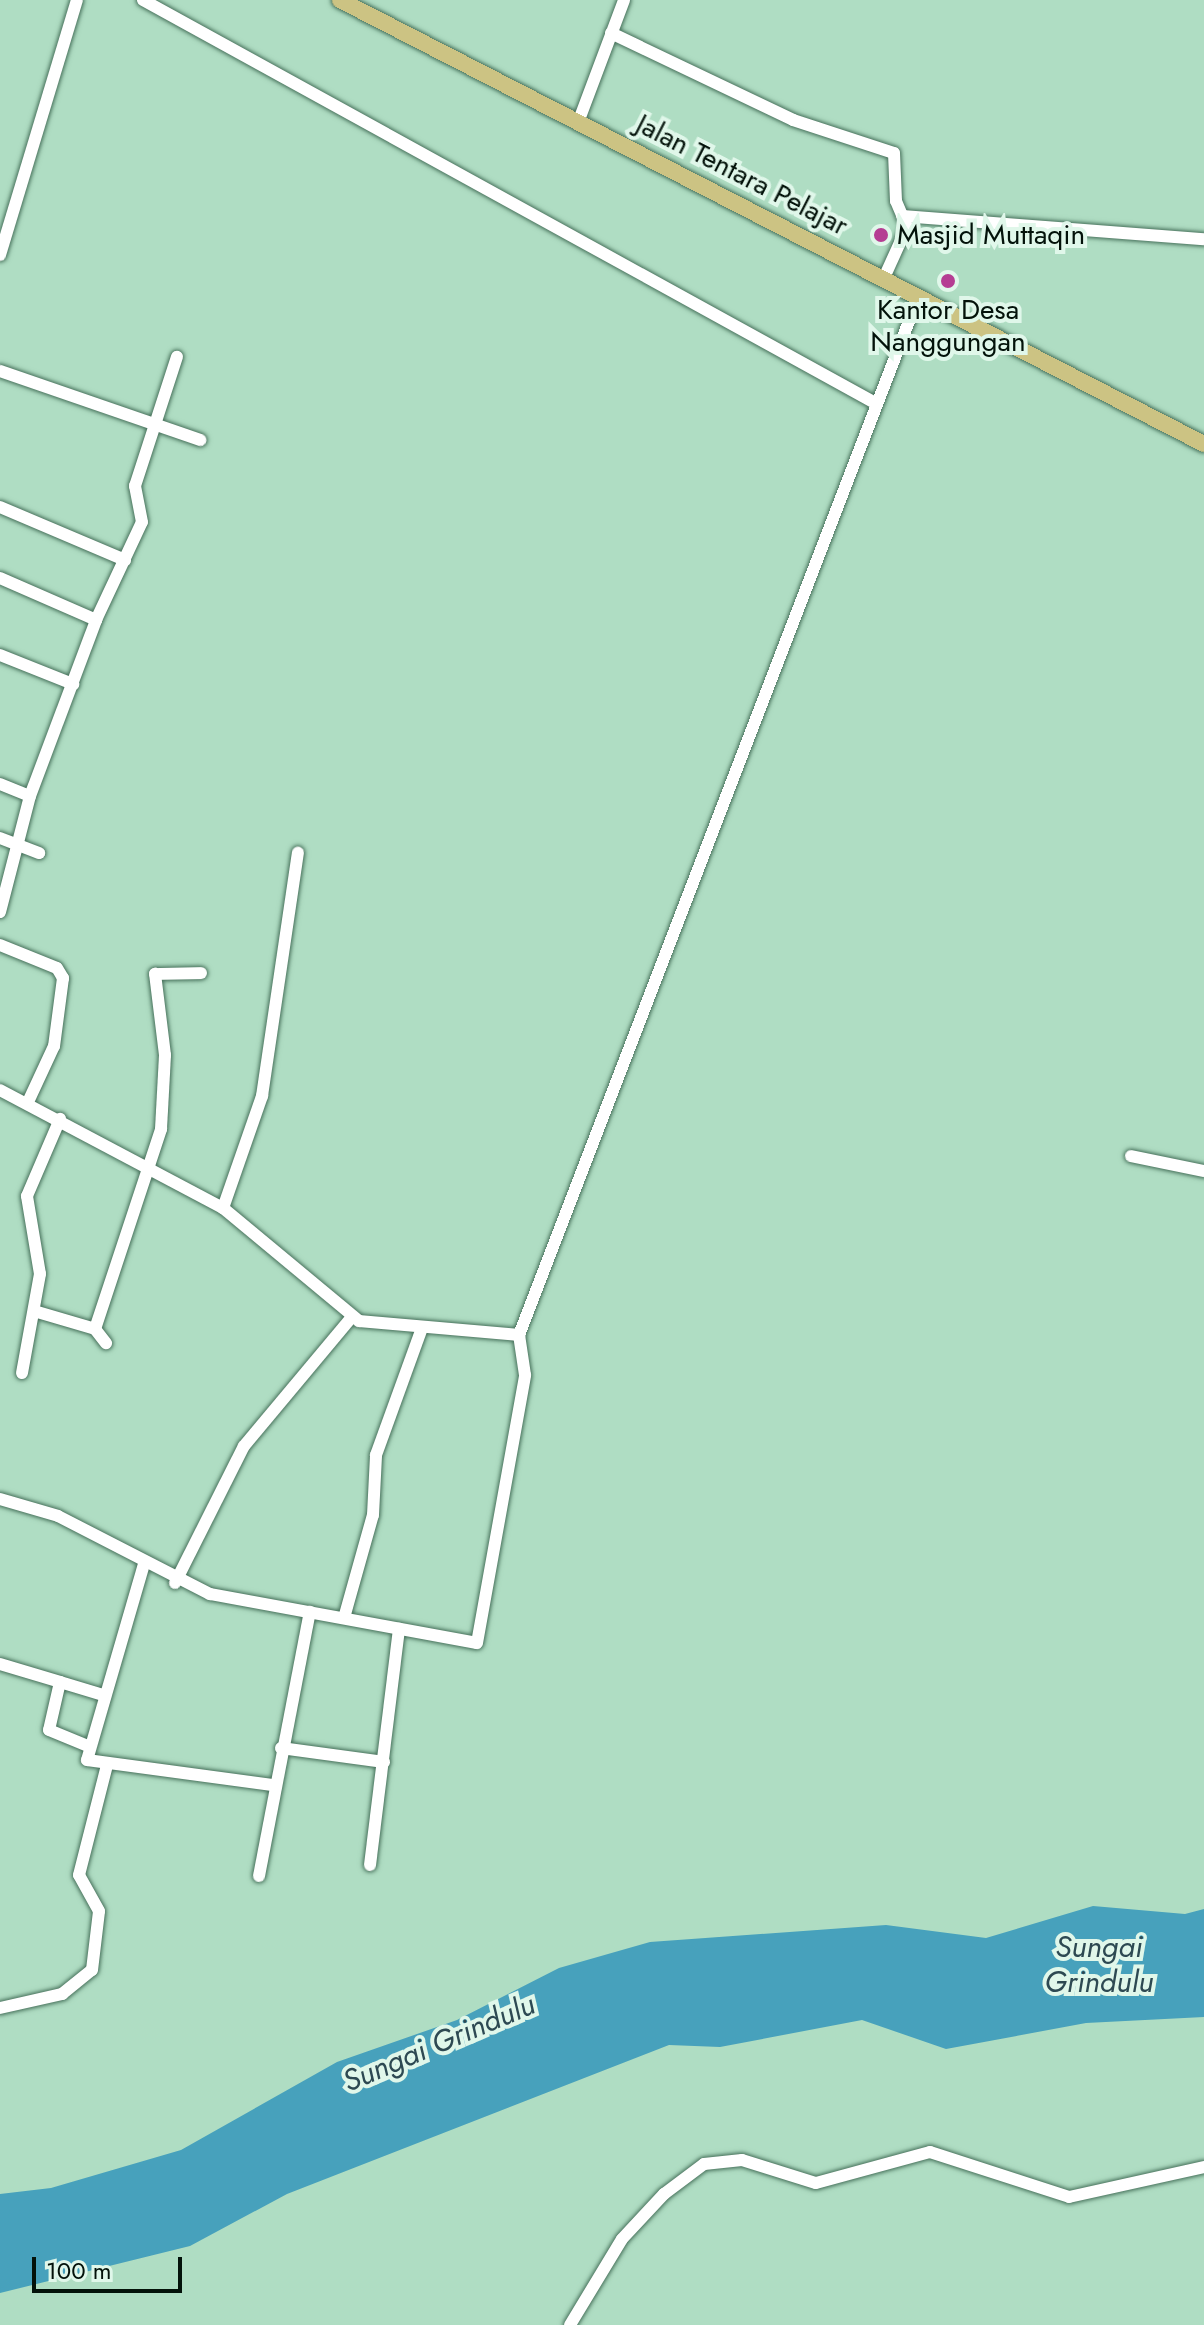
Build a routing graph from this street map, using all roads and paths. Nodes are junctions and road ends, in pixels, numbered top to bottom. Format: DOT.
graph roads {
  1 [pos="77,0"];
  2 [pos="143,0"];
  3 [pos="340,0"];
  4 [pos="624,0"];
  5 [pos="611,33"];
  6 [pos="579,120"];
  7 [pos="902,216"];
  8 [pos="1204,239"];
  9 [pos="0,255"];
  10 [pos="884,278"];
  11 [pos="919,295"];
  12 [pos="177,357"];
  13 [pos="0,371"];
  14 [pos="875,403"];
  15 [pos="154,421"];
  16 [pos="200,440"];
  17 [pos="1204,444"];
  18 [pos="0,507"];
  19 [pos="125,560"];
  20 [pos="0,578"];
  21 [pos="96,620"];
  22 [pos="0,655"];
  23 [pos="73,684"];
  24 [pos="0,784"];
  25 [pos="30,796"];
  26 [pos="0,838"];
  27 [pos="14,843"];
  28 [pos="39,853"];
  29 [pos="298,853"];
  30 [pos="0,912"];
  31 [pos="0,945"];
  32 [pos="201,973"];
  33 [pos="0,1090"];
  34 [pos="28,1102"];
  35 [pos="60,1119"];
  36 [pos="1131,1156"];
  37 [pos="151,1167"];
  38 [pos="1204,1171"];
  39 [pos="223,1208"];
  40 [pos="34,1311"];
  41 [pos="352,1317"];
  42 [pos="422,1328"];
  43 [pos="95,1329"];
  44 [pos="519,1335"];
  45 [pos="106,1343"];
  46 [pos="22,1373"];
  47 [pos="0,1499"];
  48 [pos="144,1564"];
  49 [pos="175,1583"];
  50 [pos="310,1612"];
  51 [pos="344,1618"];
  52 [pos="399,1629"];
  53 [pos="0,1664"];
  54 [pos="60,1682"];
  55 [pos="103,1695"];
  56 [pos="88,1746"];
  57 [pos="281,1748"];
  58 [pos="384,1762"];
  59 [pos="107,1765"];
  60 [pos="272,1785"];
  61 [pos="370,1865"];
  62 [pos="259,1876"];
  63 [pos="0,2008"];
  64 [pos="1204,2167"];
  65 [pos="570,2325"];
  1 -- 9 [label="street"];
  2 -- 14 [label="street"];
  3 -- 6 [label="main road, Jalan Tentara Pelajar"];
  4 -- 5 [label="street"];
  5 -- 6 [label="street"];
  5 -- 7 [label="street"];
  6 -- 10 [label="main road, Jalan Tentara Pelajar"];
  7 -- 8 [label="street"];
  7 -- 10 [label="street"];
  10 -- 11 [label="main road, Jalan Tentara Pelajar"];
  11 -- 14 [label="street"];
  11 -- 17 [label="main road, Jalan Tentara Pelajar"];
  12 -- 15 [label="street"];
  13 -- 15 [label="street"];
  14 -- 44 [label="street"];
  15 -- 16 [label="street"];
  15 -- 19 [label="street"];
  18 -- 19 [label="street"];
  19 -- 21 [label="street"];
  20 -- 21 [label="street"];
  21 -- 23 [label="street"];
  22 -- 23 [label="street"];
  23 -- 25 [label="street"];
  24 -- 25 [label="street"];
  25 -- 27 [label="street"];
  26 -- 27 [label="street"];
  27 -- 28 [label="street"];
  27 -- 30 [label="street"];
  29 -- 39 [label="street"];
  31 -- 34 [label="street"];
  32 -- 37 [label="street"];
  33 -- 34 [label="street"];
  34 -- 35 [label="street"];
  35 -- 37 [label="street"];
  35 -- 40 [label="street"];
  36 -- 38 [label="street"];
  37 -- 39 [label="street"];
  37 -- 43 [label="street"];
  39 -- 41 [label="street"];
  40 -- 43 [label="street"];
  40 -- 46 [label="street"];
  41 -- 42 [label="street"];
  41 -- 49 [label="street"];
  42 -- 44 [label="street"];
  42 -- 51 [label="street"];
  43 -- 45 [label="street"];
  44 -- 52 [label="street"];
  47 -- 48 [label="street"];
  48 -- 49 [label="street"];
  48 -- 55 [label="street"];
  49 -- 50 [label="street"];
  50 -- 51 [label="street"];
  50 -- 57 [label="street"];
  51 -- 52 [label="street"];
  52 -- 58 [label="street"];
  53 -- 54 [label="street"];
  54 -- 55 [label="street"];
  54 -- 56 [label="street"];
  55 -- 56 [label="street"];
  56 -- 59 [label="street"];
  57 -- 58 [label="street"];
  57 -- 60 [label="street"];
  58 -- 61 [label="street"];
  59 -- 60 [label="street"];
  59 -- 63 [label="street"];
  60 -- 62 [label="street"];
  64 -- 65 [label="street"];
}
